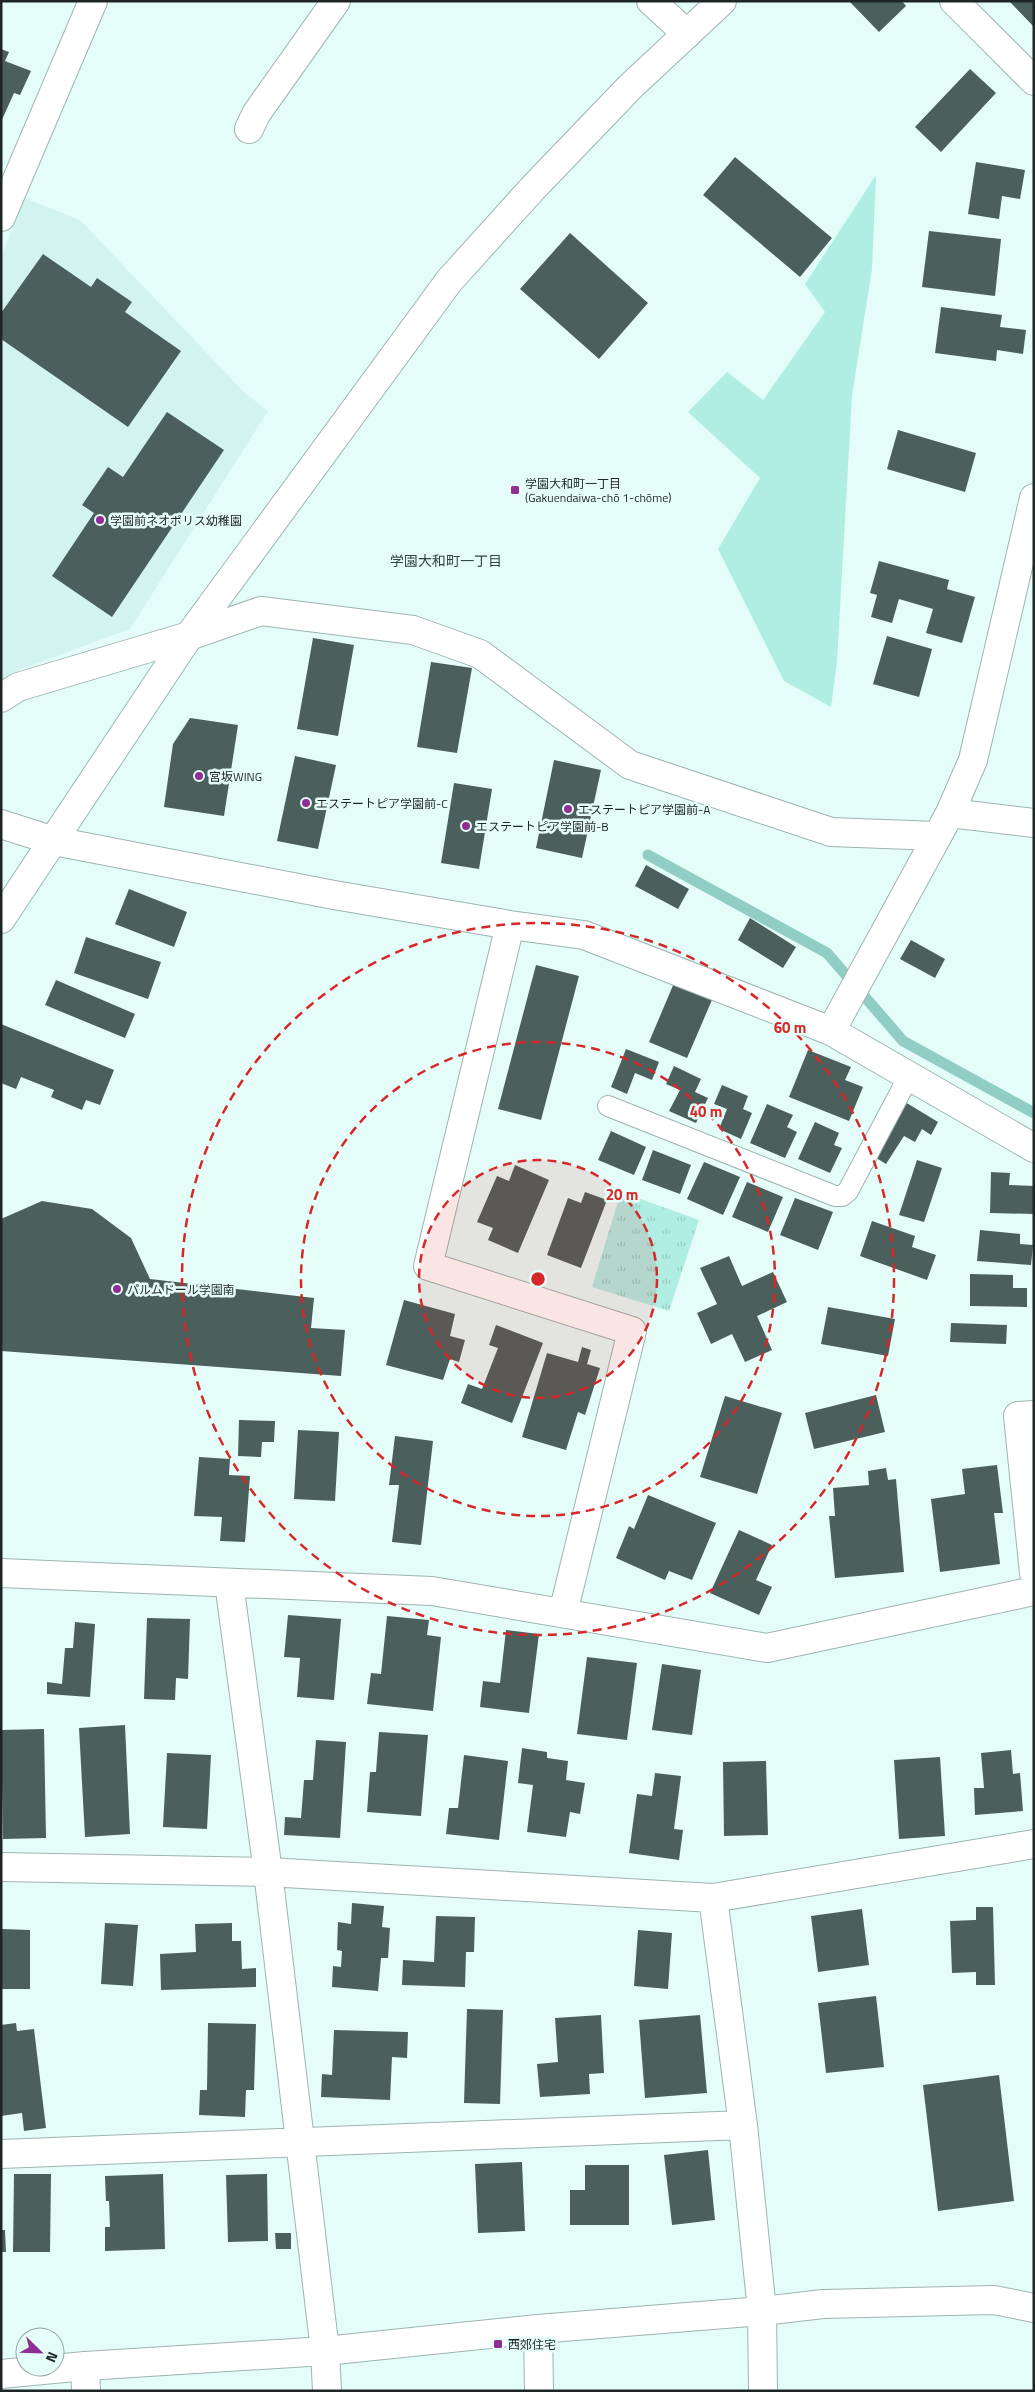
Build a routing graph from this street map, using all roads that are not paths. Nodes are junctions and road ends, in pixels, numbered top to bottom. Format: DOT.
graph roads {
  1 [pos="93,1"];
  2 [pos="336,1"];
  3 [pos="651,1"];
  4 [pos="722,1"];
  5 [pos="954,1"];
  6 [pos="687,34"];
  7 [pos="1033,79"];
  8 [pos="249,129"];
  9 [pos="1,216"];
  10 [pos="1034,498"];
  11 [pos="1026,560"];
  12 [pos="189,636"];
  13 [pos="1,698"];
  14 [pos="950,812"];
  15 [pos="1034,823"];
  16 [pos="1,824"];
  17 [pos="937,836"];
  18 [pos="54,841"];
  19 [pos="1,918"];
  20 [pos="510,925"];
  21 [pos="831,1031"];
  22 [pos="909,1076"];
  23 [pos="608,1106"];
  24 [pos="1034,1148"];
  25 [pos="1034,1415"];
  26 [pos="1,1573"];
  27 [pos="1034,1573"];
  28 [pos="229,1583"];
  29 [pos="1034,1591"];
  30 [pos="563,1613"];
  31 [pos="1034,1844"];
  32 [pos="1,1867"];
  33 [pos="268,1872"];
  34 [pos="713,1898"];
  35 [pos="743,2125"];
  36 [pos="301,2143"];
  37 [pos="1,2154"];
  38 [pos="1034,2308"];
  39 [pos="762,2311"];
  40 [pos="538,2329"];
  41 [pos="325,2351"];
  42 [pos="1,2374"];
  43 [pos="85,2378"];
  44 [pos="327,2391"];
  45 [pos="539,2391"];
  46 [pos="763,2391"];
  1 -- 9 [label="street"];
  2 -- 8 [label="street"];
  3 -- 6 [label="street"];
  4 -- 6 [label="street"];
  5 -- 7 [label="street"];
  6 -- 12 [label="street"];
  10 -- 11 [label="street"];
  11 -- 14 [label="street"];
  12 -- 13 [label="street"];
  12 -- 17 [label="street"];
  12 -- 18 [label="street"];
  14 -- 15 [label="street"];
  14 -- 17 [label="street"];
  16 -- 18 [label="street"];
  17 -- 21 [label="street"];
  18 -- 19 [label="street"];
  18 -- 20 [label="street"];
  20 -- 21 [label="street"];
  20 -- 30 [label="street"];
  21 -- 22 [label="street"];
  22 -- 23 [label="lane"];
  22 -- 24 [label="street"];
  25 -- 27 [label="street"];
  26 -- 28 [label="street"];
  28 -- 30 [label="street"];
  28 -- 33 [label="street"];
  29 -- 30 [label="street"];
  31 -- 34 [label="street"];
  32 -- 33 [label="street"];
  33 -- 34 [label="street"];
  33 -- 36 [label="street"];
  34 -- 35 [label="street"];
  35 -- 36 [label="street"];
  35 -- 39 [label="street"];
  36 -- 37 [label="street"];
  36 -- 41 [label="street"];
  38 -- 39 [label="street"];
  39 -- 40 [label="street"];
  39 -- 46 [label="street"];
  40 -- 41 [label="street"];
  40 -- 45 [label="street"];
  41 -- 43 [label="street"];
  41 -- 44 [label="street"];
  42 -- 43 [label="street"];
}
